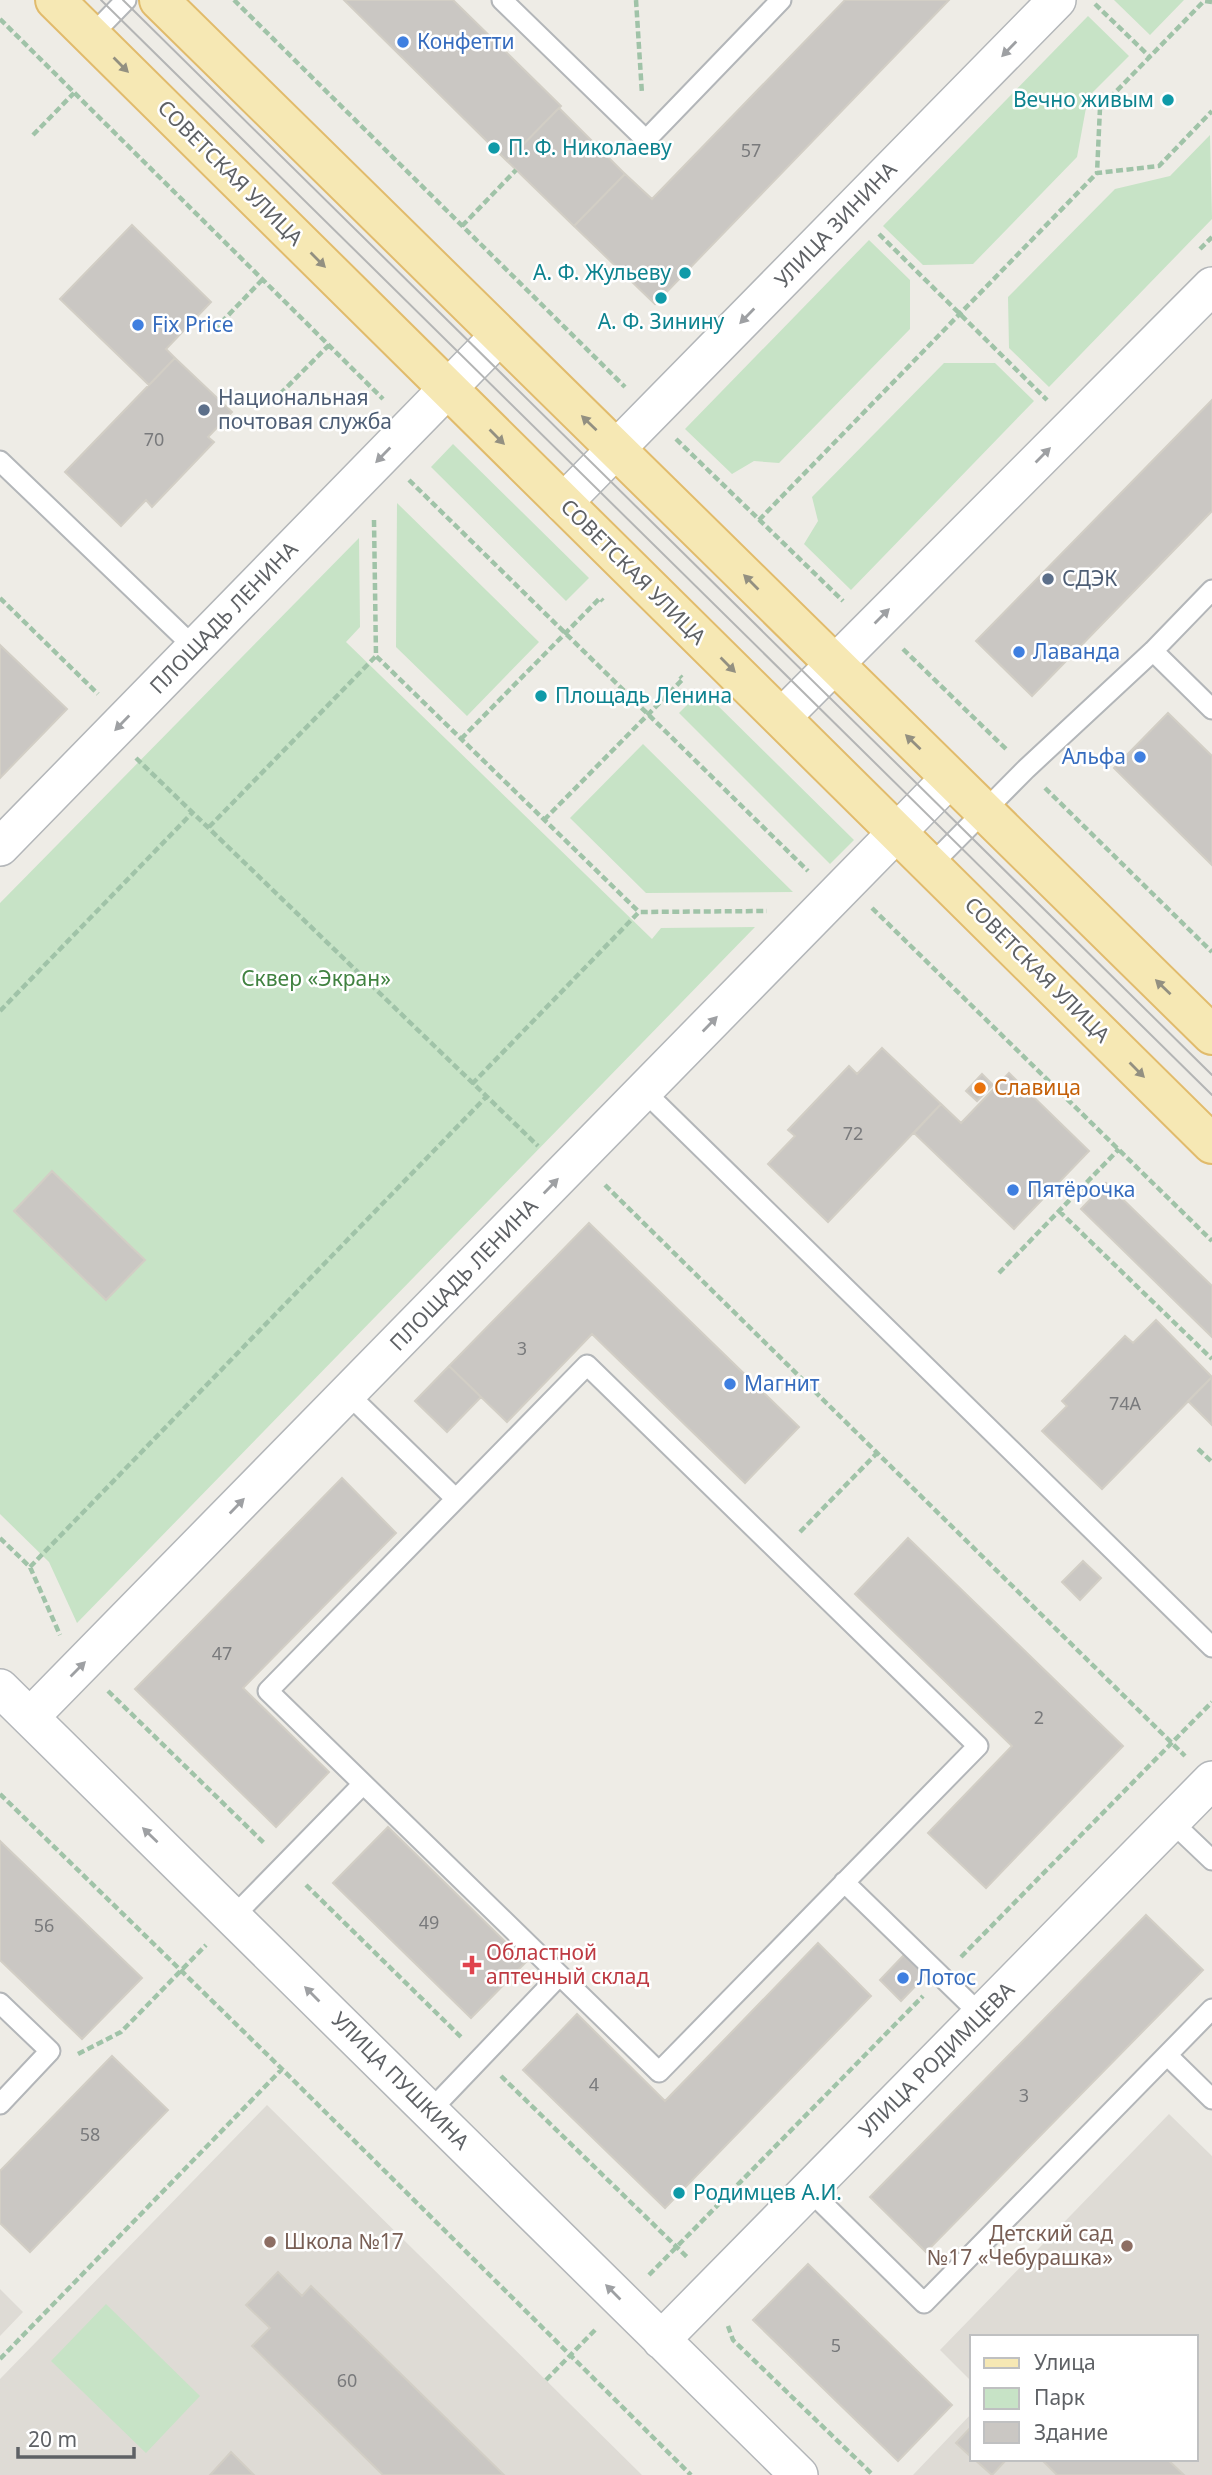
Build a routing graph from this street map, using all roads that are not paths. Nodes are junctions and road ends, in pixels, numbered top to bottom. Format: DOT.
graph roads {
  1 [pos="55,0"];
  2 [pos="127,0"];
  3 [pos="159,0"];
  4 [pos="502,0"];
  5 [pos="781,0"];
  6 [pos="1057,0"];
  7 [pos="91,36"];
  8 [pos="1203,271"];
  9 [pos="500,335"];
  10 [pos="448,388"];
  11 [pos="616,449"];
  12 [pos="0,461"];
  13 [pos="563,503"];
  14 [pos="1212,590"];
  15 [pos="195,648"];
  16 [pos="1153,651"];
  17 [pos="834,664"];
  18 [pos="1212,709"];
  19 [pos="781,718"];
  20 [pos="950,778"];
  21 [pos="984,811"];
  22 [pos="897,832"];
  23 [pos="0,847"];
  24 [pos="930,865"];
  25 [pos="1212,1035"];
  26 [pos="644,1091"];
  27 [pos="1212,1144"];
  28 [pos="348,1394"];
  29 [pos="456,1499"];
  30 [pos="1212,1647"];
  31 [pos="0,1688"];
  32 [pos="30,1717"];
  33 [pos="1211,1780"];
  34 [pos="363,1784"];
  35 [pos="1171,1821"];
  36 [pos="1212,1860"];
  37 [pos="844,1882"];
  38 [pos="233,1917"];
  39 [pos="559,1976"];
  40 [pos="0,2003"];
  41 [pos="1212,2009"];
  42 [pos="981,2015"];
  43 [pos="1167,2055"];
  44 [pos="1212,2099"];
  45 [pos="0,2104"];
  46 [pos="430,2111"];
  47 [pos="808,2190"];
  48 [pos="661,2340"];
  49 [pos="799,2475"];
  1 -- 7 [label="main road, СОВЕТСКАЯ УЛИЦА"];
  2 -- 7 [label="lane"];
  3 -- 9 [label="main road"];
  4 -- 5 [label="lane"];
  6 -- 11 [label="street, УЛИЦА ЗИНИНА, one-way"];
  7 -- 10 [label="main road, СОВЕТСКАЯ УЛИЦА, one-way"];
  17 -- 8 [label="street, one-way"];
  9 -- 10 [label="street, ПЛОЩАДЬ ЛЕНИНА"];
  11 -- 9 [label="main road, one-way"];
  10 -- 13 [label="main road, СОВЕТСКАЯ УЛИЦА, one-way"];
  10 -- 15 [label="street, ПЛОЩАДЬ ЛЕНИНА, one-way"];
  11 -- 13 [label="street, УЛИЦА ЗИНИНА"];
  17 -- 11 [label="main road, one-way"];
  12 -- 15 [label="lane"];
  13 -- 19 [label="main road, СОВЕТСКАЯ УЛИЦА, one-way"];
  14 -- 16 [label="lane"];
  15 -- 23 [label="street, ПЛОЩАДЬ ЛЕНИНА, one-way"];
  16 -- 18 [label="lane"];
  16 -- 21 [label="lane"];
  17 -- 19 [label="street"];
  20 -- 17 [label="main road, one-way"];
  19 -- 22 [label="main road, СОВЕТСКАЯ УЛИЦА"];
  20 -- 21 [label="main road"];
  20 -- 22 [label="street, ПЛОЩАДЬ ЛЕНИНА"];
  21 -- 24 [label="lane"];
  25 -- 21 [label="main road, one-way"];
  22 -- 24 [label="main road, СОВЕТСКАЯ УЛИЦА"];
  26 -- 22 [label="street, ПЛОЩАДЬ ЛЕНИНА, one-way"];
  24 -- 27 [label="main road, СОВЕТСКАЯ УЛИЦА, one-way"];
  28 -- 26 [label="street, ПЛОЩАДЬ ЛЕНИНА, one-way"];
  26 -- 30 [label="lane"];
  28 -- 29 [label="lane"];
  32 -- 28 [label="street, ПЛОЩАДЬ ЛЕНИНА, one-way"];
  29 -- 34 [label="lane"];
  29 -- 37 [label="lane"];
  31 -- 32 [label="street, УЛИЦА ПУШКИНА"];
  38 -- 32 [label="street, УЛИЦА ПУШКИНА, one-way"];
  33 -- 35 [label="street, УЛИЦА РОДИМЦЕВА"];
  34 -- 38 [label="lane"];
  34 -- 39 [label="lane"];
  35 -- 36 [label="lane"];
  35 -- 42 [label="street, УЛИЦА РОДИМЦЕВА"];
  37 -- 39 [label="lane"];
  37 -- 42 [label="lane"];
  46 -- 38 [label="street, УЛИЦА ПУШКИНА, one-way"];
  39 -- 46 [label="lane"];
  40 -- 45 [label="lane"];
  41 -- 43 [label="lane"];
  42 -- 47 [label="street, УЛИЦА РОДИМЦЕВА"];
  43 -- 44 [label="lane"];
  43 -- 47 [label="lane"];
  48 -- 46 [label="street, УЛИЦА ПУШКИНА, one-way"];
  47 -- 48 [label="street, УЛИЦА РОДИМЦЕВА"];
  48 -- 49 [label="street, УЛИЦА ПУШКИНА"];
}
